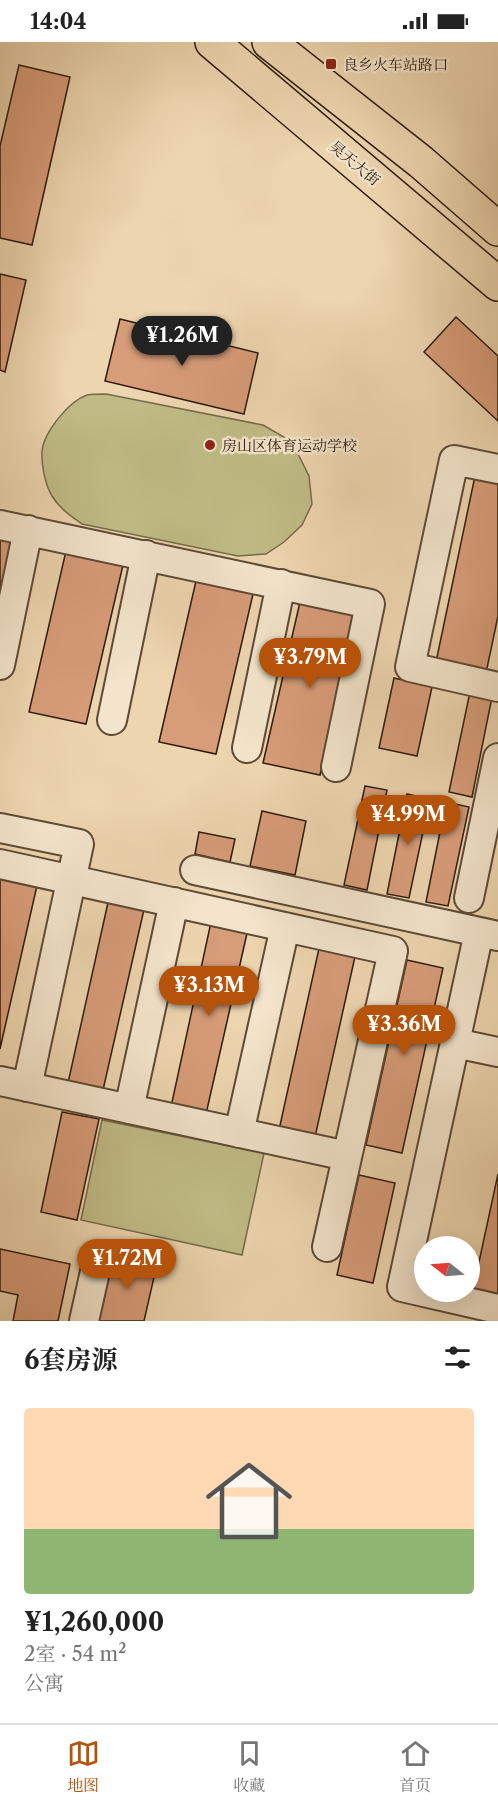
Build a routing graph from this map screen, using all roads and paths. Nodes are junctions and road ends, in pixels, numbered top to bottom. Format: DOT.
graph roads {
  1 [pos="212,42"];
  2 [pos="269,42"];
  3 [pos="498,229"];
  4 [pos="498,284"];
  5 [pos="498,469"];
  6 [pos="0,525"];
  7 [pos="28,531"];
  8 [pos="146,555"];
  9 [pos="281,584"];
  10 [pos="0,665"];
  11 [pos="498,687"];
  12 [pos="112,720"];
  13 [pos="247,748"];
  14 [pos="498,758"];
  15 [pos="336,767"];
  16 [pos="0,828"];
  17 [pos="0,864"];
  18 [pos="195,870"];
  19 [pos="469,898"];
  20 [pos="174,902"];
  21 [pos="285,927"];
  22 [pos="489,934"];
  23 [pos="455,1043"];
  24 [pos="498,1052"];
  25 [pos="13,1084"];
  26 [pos="129,1109"];
  27 [pos="239,1133"];
  28 [pos="347,1156"];
  29 [pos="327,1246"];
  30 [pos="98,1258"];
  31 [pos="498,1309"];
  32 [pos="84,1321"];
  1 -- 4 [label="main road, 昊天大街"];
  2 -- 3 [label="main road"];
  5 -- 11 [label="street"];
  6 -- 7 [label="street"];
  7 -- 8 [label="street"];
  7 -- 10 [label="street"];
  8 -- 9 [label="street"];
  8 -- 12 [label="street"];
  9 -- 13 [label="street"];
  9 -- 15 [label="street"];
  14 -- 19 [label="street"];
  16 -- 25 [label="street"];
  17 -- 20 [label="street"];
  18 -- 22 [label="street"];
  20 -- 21 [label="street"];
  20 -- 26 [label="street"];
  21 -- 27 [label="street"];
  21 -- 28 [label="street"];
  22 -- 23 [label="street"];
  23 -- 24 [label="street"];
  23 -- 31 [label="street"];
  25 -- 26 [label="street"];
  26 -- 27 [label="street"];
  27 -- 28 [label="street"];
  28 -- 29 [label="street"];
  30 -- 32 [label="street"];
}
